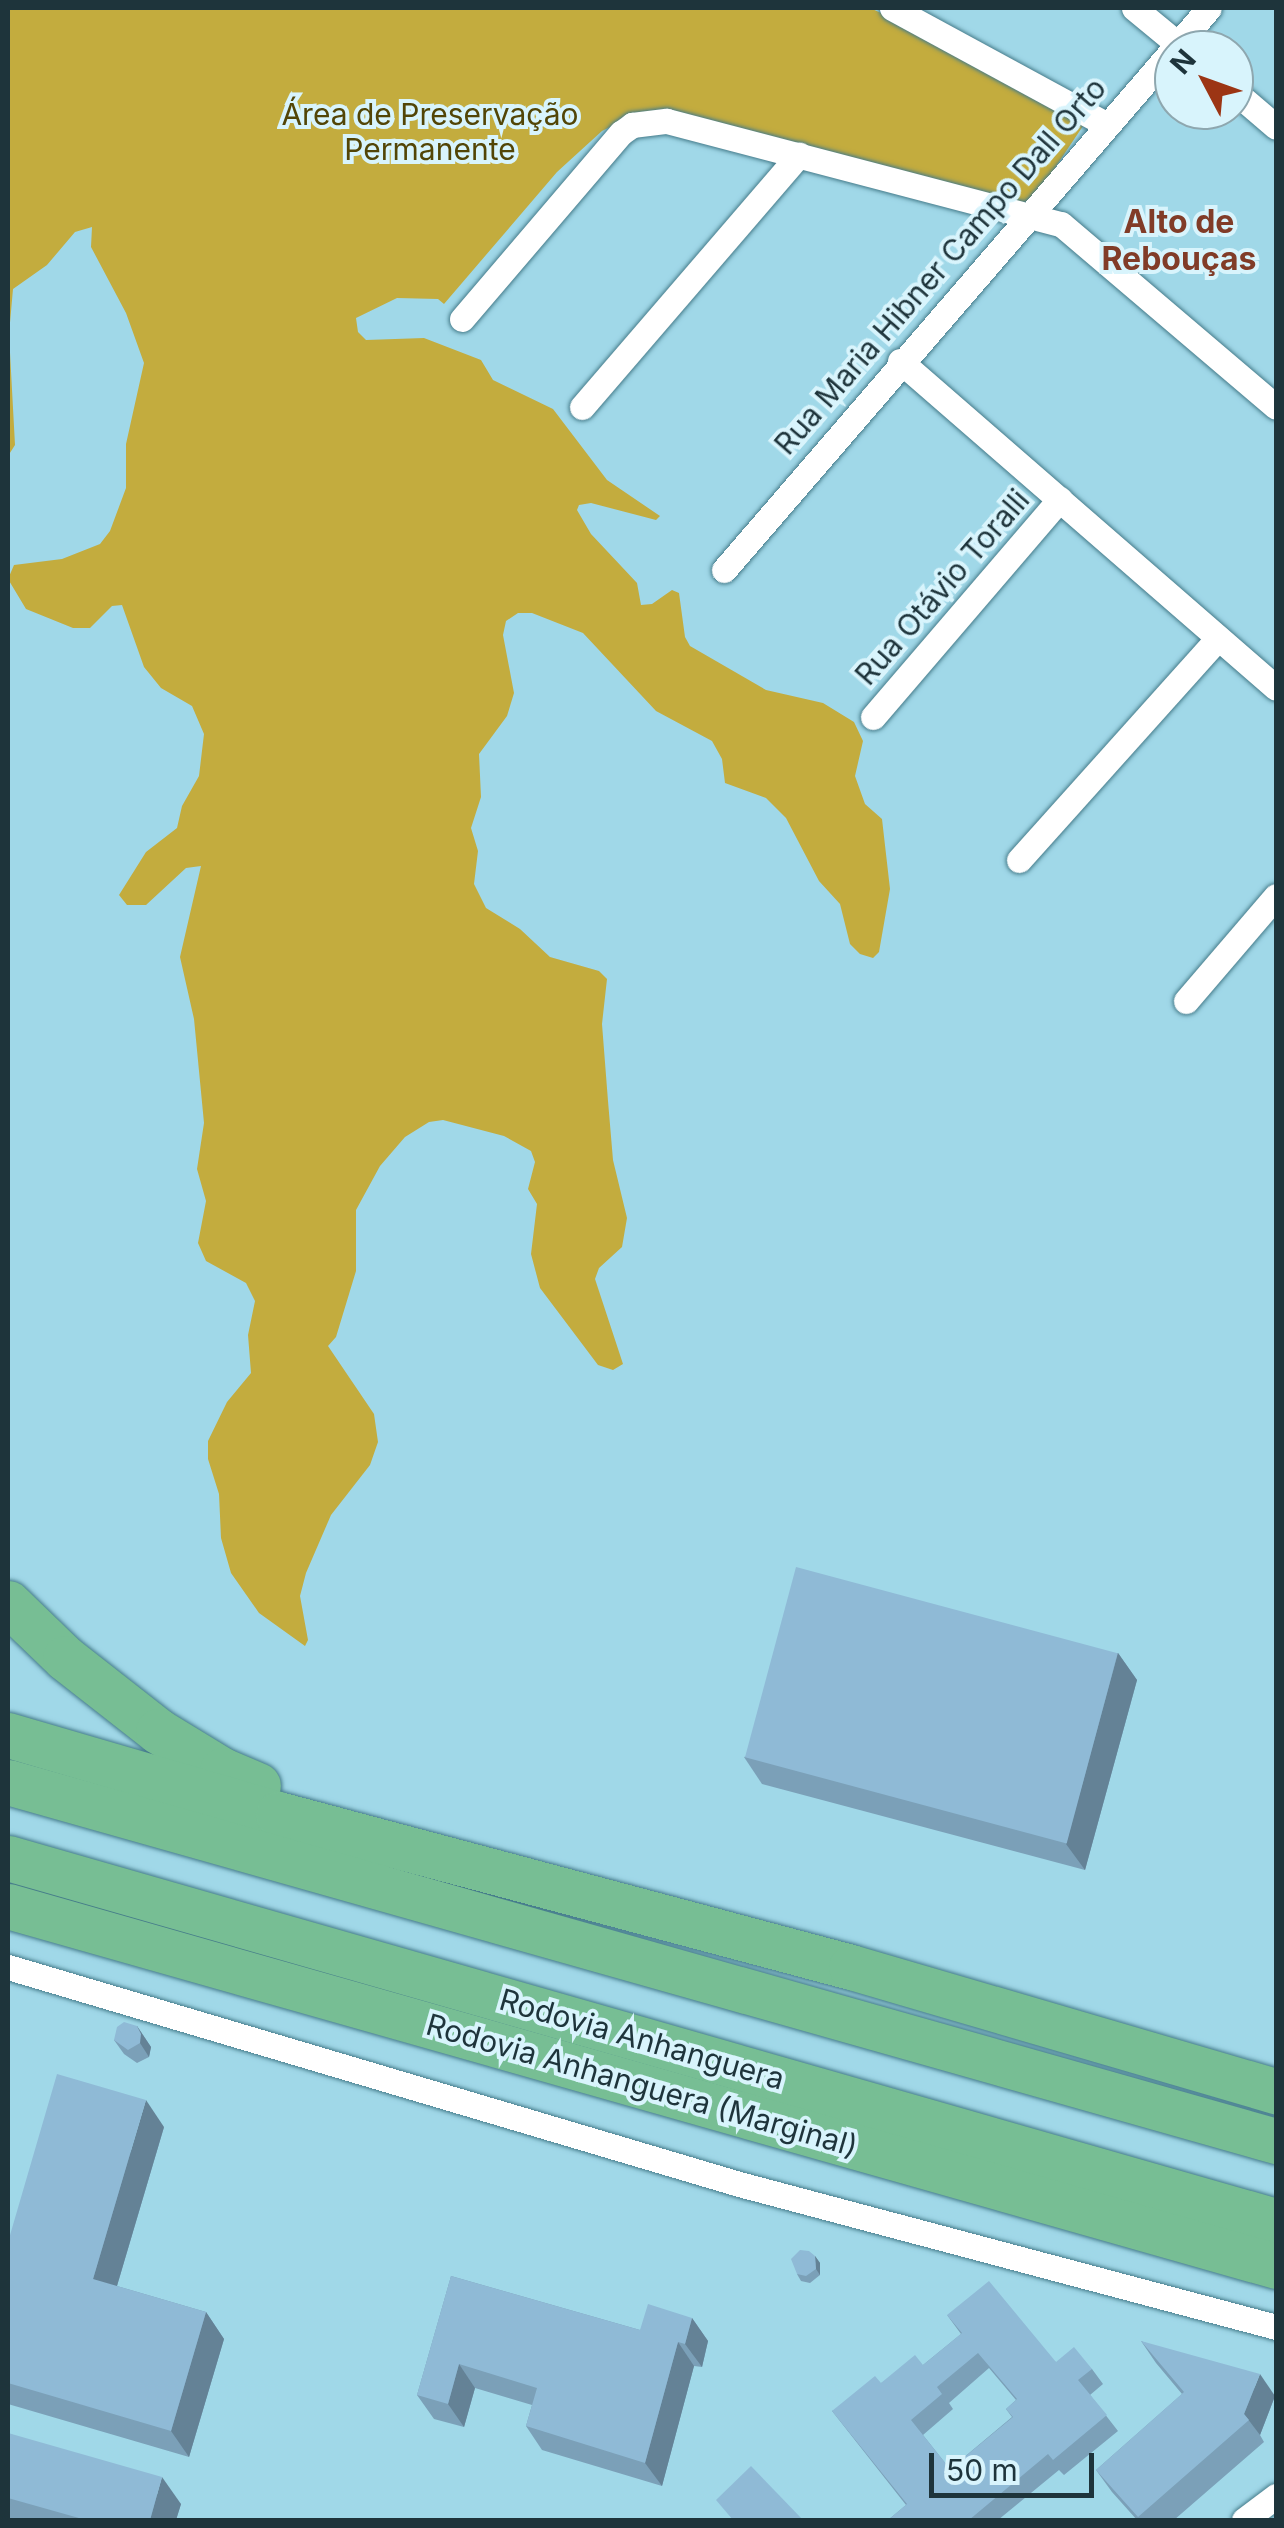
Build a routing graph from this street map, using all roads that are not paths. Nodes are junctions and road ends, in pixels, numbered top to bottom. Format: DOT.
graph roads {
  1 [pos="892,8"];
  2 [pos="1134,8"];
  3 [pos="1209,8"];
  4 [pos="1161,30"];
  5 [pos="1194,30"];
  6 [pos="1154,75"];
  7 [pos="1254,108"];
  8 [pos="1106,124"];
  9 [pos="1276,126"];
  10 [pos="799,155"];
  11 [pos="1029,214"];
  12 [pos="462,319"];
  13 [pos="900,361"];
  14 [pos="1276,406"];
  15 [pos="582,408"];
  16 [pos="1060,499"];
  17 [pos="724,570"];
  18 [pos="1218,638"];
  19 [pos="1276,688"];
  20 [pos="873,717"];
  21 [pos="1019,860"];
  22 [pos="1276,896"];
  23 [pos="1186,1002"];
  24 [pos="8,1604"];
  25 [pos="8,1736"];
  26 [pos="8,1782"];
  27 [pos="8,1858"];
  28 [pos="538,1883"];
  29 [pos="8,1906"];
  30 [pos="8,1967"];
  31 [pos="1276,2091"];
  32 [pos="1276,2141"];
  33 [pos="1276,2221"];
  34 [pos="1276,2266"];
  35 [pos="1276,2327"];
  36 [pos="1276,2496"];
  37 [pos="1244,2520"];
  1 -- 8 [label="street"];
  2 -- 4 [label="street"];
  3 -- 5 [label="street, Rua Maria Hibner Campo Dall Orto"];
  6 -- 8 [label="street, Rua Maria Hibner Campo Dall Orto"];
  7 -- 9 [label="street"];
  8 -- 11 [label="street, Rua Maria Hibner Campo Dall Orto"];
  10 -- 11 [label="street"];
  10 -- 12 [label="street"];
  10 -- 15 [label="street"];
  11 -- 13 [label="street, Rua Maria Hibner Campo Dall Orto"];
  11 -- 14 [label="street"];
  13 -- 16 [label="street"];
  13 -- 17 [label="street, Rua Maria Hibner Campo Dall Orto"];
  16 -- 18 [label="street"];
  16 -- 20 [label="street, Rua Otávio Toralli"];
  18 -- 19 [label="street"];
  18 -- 21 [label="street"];
  22 -- 23 [label="street"];
  24 -- 28 [label="highway"];
  25 -- 28 [label="highway"];
  26 -- 32 [label="highway"];
  27 -- 33 [label="highway, Rodovia Anhanguera"];
  28 -- 31 [label="highway"];
  29 -- 34 [label="highway, Rodovia Anhanguera (Marginal)"];
  30 -- 35 [label="street"];
  36 -- 37 [label="street"];
}
